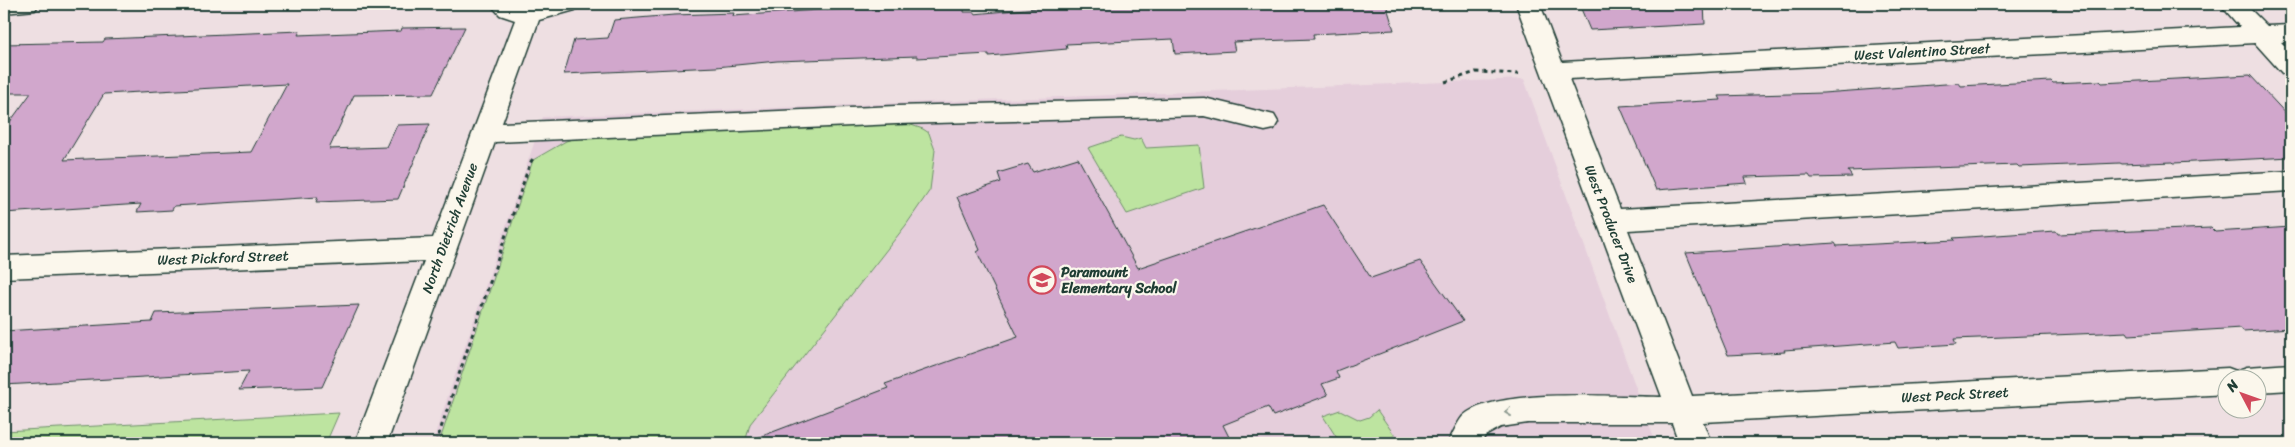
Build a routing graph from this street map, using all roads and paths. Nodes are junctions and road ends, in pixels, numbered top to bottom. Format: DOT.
graph roads {
  1 [pos="27,4"];
  2 [pos="502,4"];
  3 [pos="567,4"];
  4 [pos="1528,4"];
  5 [pos="2232,4"];
  6 [pos="4,5"];
  7 [pos="530,13"];
  8 [pos="2291,33"];
  9 [pos="2260,34"];
  10 [pos="2291,67"];
  11 [pos="1552,71"];
  12 [pos="1519,74"];
  13 [pos="1444,82"];
  14 [pos="1265,122"];
  15 [pos="559,131"];
  16 [pos="486,133"];
  17 [pos="2291,181"];
  18 [pos="1609,220"];
  19 [pos="442,249"];
  20 [pos="4,267"];
  21 [pos="2291,377"];
  22 [pos="2268,379"];
  23 [pos="2218,381"];
  24 [pos="1682,410"];
  25 [pos="370,443"];
  26 [pos="436,443"];
  27 [pos="1464,443"];
  28 [pos="1694,443"];
  1 -- 6 [label="street"];
  2 -- 7 [label="street"];
  3 -- 7 [label="street"];
  4 -- 11 [label="street, West Producer Drive"];
  5 -- 9 [label="street"];
  7 -- 16 [label="street, North Dietrich Avenue"];
  8 -- 9 [label="street, West Valentino Street"];
  9 -- 10 [label="street"];
  9 -- 11 [label="street, West Valentino Street"];
  11 -- 18 [label="street, West Producer Drive"];
  12 -- 13 [label="path"];
  14 -- 15 [label="street"];
  15 -- 16 [label="street"];
  15 -- 26 [label="path"];
  16 -- 19 [label="street, North Dietrich Avenue"];
  17 -- 18 [label="street"];
  18 -- 24 [label="street, West Producer Drive"];
  19 -- 20 [label="street, West Pickford Street"];
  19 -- 25 [label="street, North Dietrich Avenue"];
  21 -- 22 [label="street"];
  23 -- 24 [label="street, West Peck Street"];
  24 -- 27 [label="street, West Peck Street, one-way"];
  24 -- 28 [label="street, West Producer Drive"];
}
